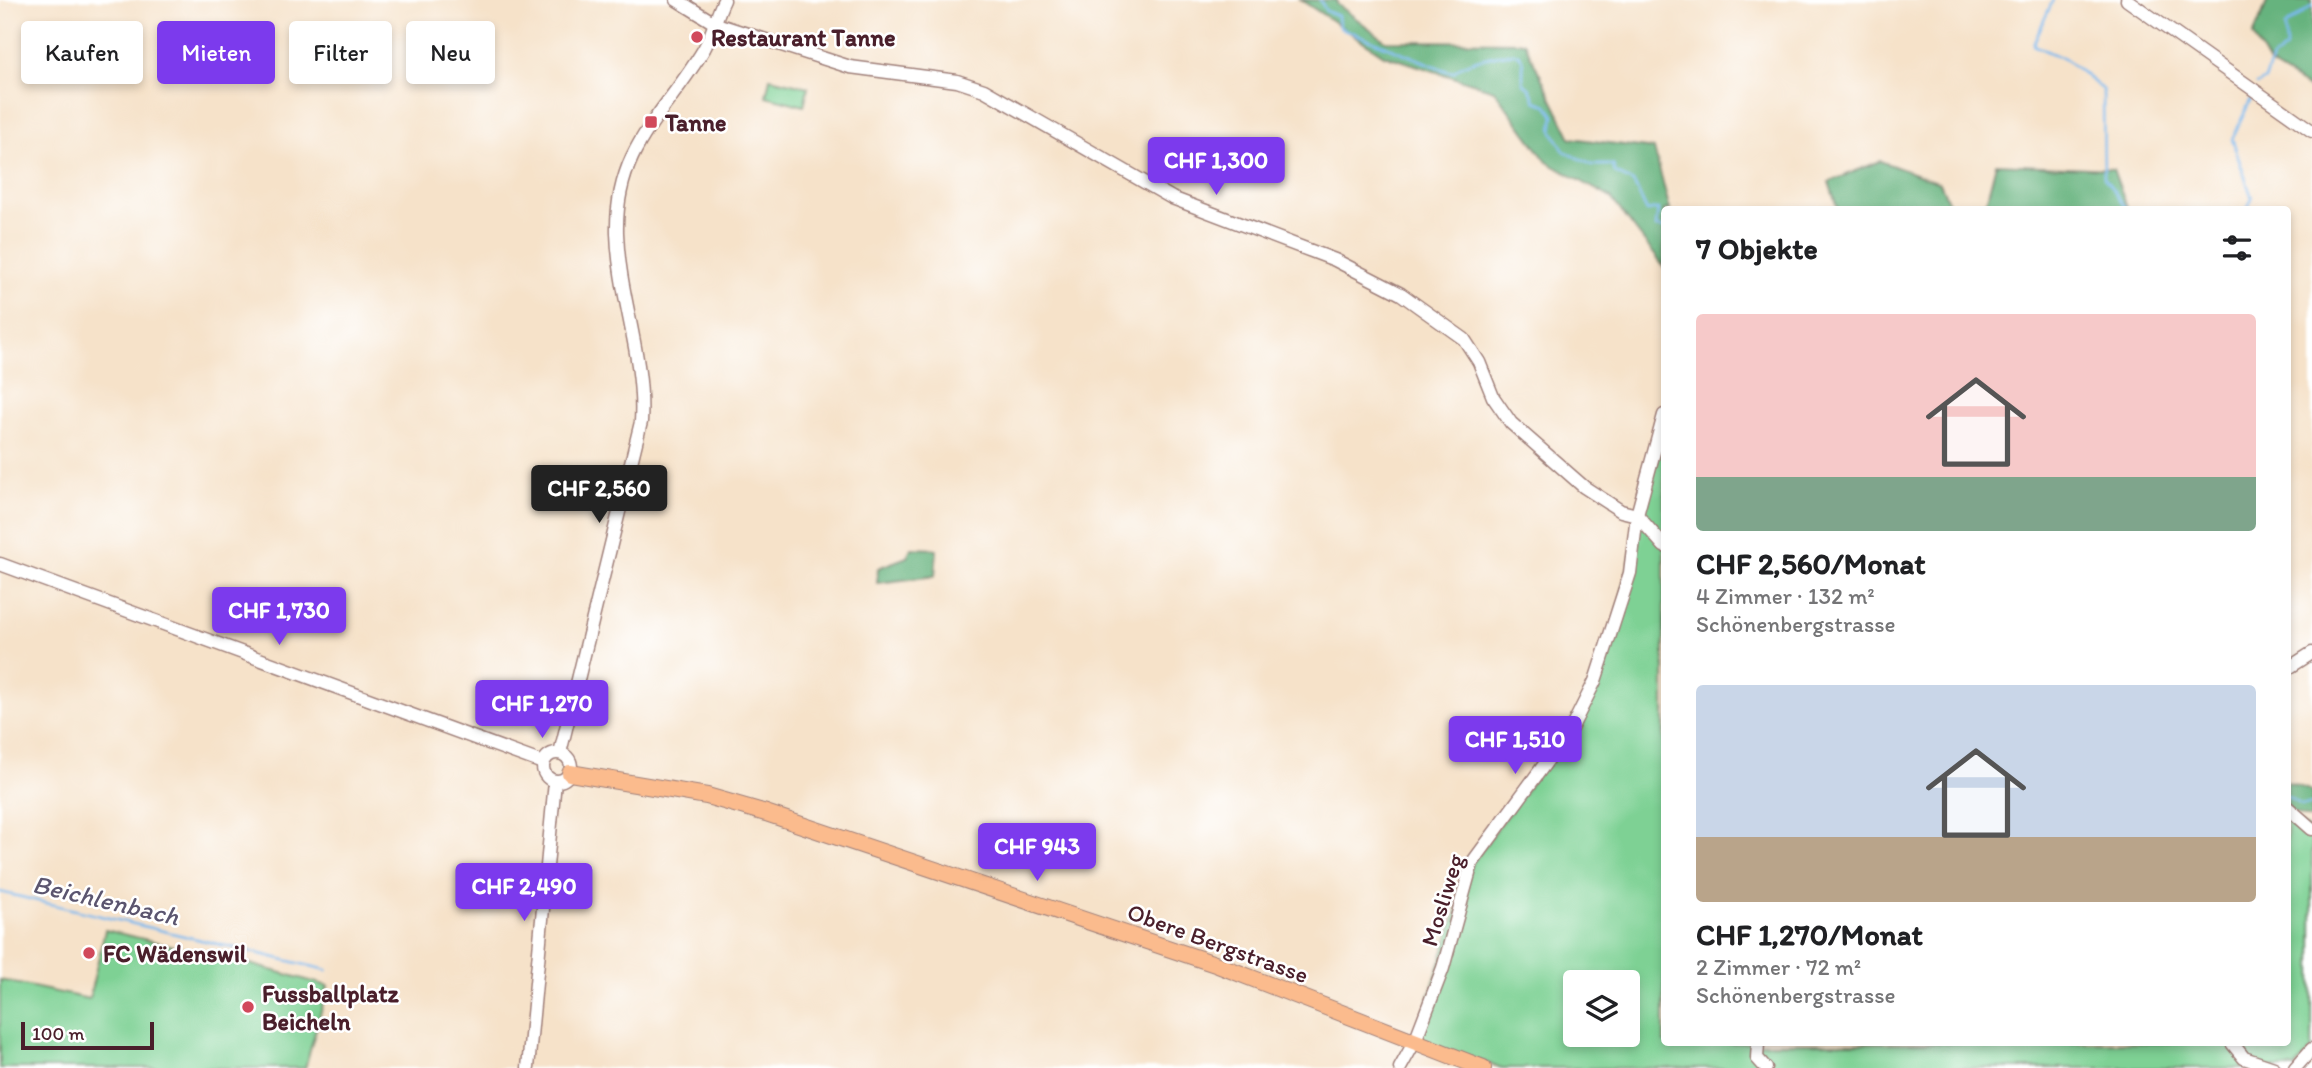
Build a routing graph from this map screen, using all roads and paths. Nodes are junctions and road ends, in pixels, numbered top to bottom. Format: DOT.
graph roads {
  1 [pos="677,0"];
  2 [pos="724,0"];
  3 [pos="2127,0"];
  4 [pos="716,24"];
  5 [pos="2312,131"];
  6 [pos="1661,426"];
  7 [pos="1637,515"];
  8 [pos="1661,543"];
  9 [pos="0,564"];
  10 [pos="2312,653"];
  11 [pos="2291,666"];
  12 [pos="560,753"];
  13 [pos="543,763"];
  14 [pos="562,777"];
  15 [pos="2291,811"];
  16 [pos="2312,829"];
  17 [pos="1415,1041"];
  18 [pos="1758,1046"];
  19 [pos="2234,1046"];
  20 [pos="2312,1049"];
  21 [pos="2257,1066"];
  22 [pos="528,1068"];
  23 [pos="1400,1068"];
  24 [pos="1483,1068"];
  25 [pos="1766,1068"];
  26 [pos="2274,1068"];
  27 [pos="2295,1068"];
  1 -- 4 [label="street"];
  2 -- 4 [label="street"];
  3 -- 5 [label="street"];
  4 -- 7 [label="street"];
  4 -- 12 [label="street"];
  6 -- 7 [label="street, Mosliweg"];
  7 -- 8 [label="street"];
  7 -- 17 [label="street, Mosliweg"];
  9 -- 13 [label="street"];
  10 -- 11 [label="street"];
  12 -- 13 [label="street"];
  12 -- 14 [label="street"];
  13 -- 14 [label="street"];
  14 -- 17 [label="main road, Obere Bergstrasse"];
  14 -- 22 [label="street"];
  15 -- 16 [label="street"];
  17 -- 23 [label="street, Mosliweg"];
  17 -- 24 [label="main road, Obere Bergstrasse"];
  18 -- 25 [label="street"];
  19 -- 21 [label="street"];
  20 -- 27 [label="street"];
  21 -- 26 [label="street"];
}
